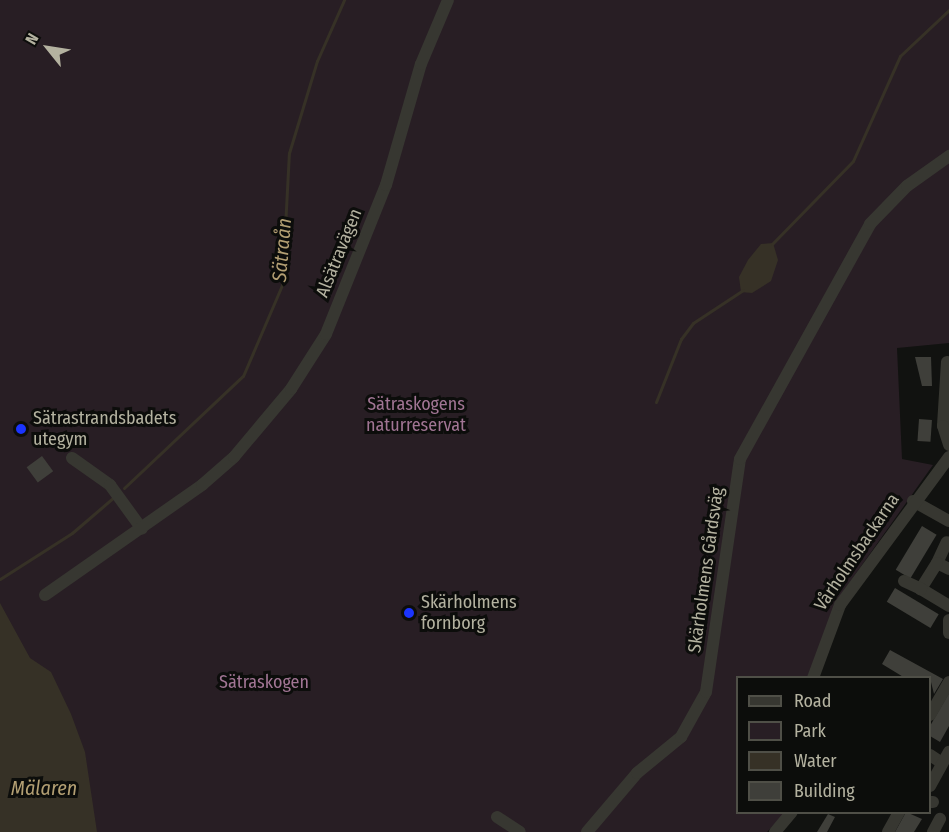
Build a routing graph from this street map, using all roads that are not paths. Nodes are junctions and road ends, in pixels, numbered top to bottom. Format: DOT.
graph roads {
  1 [pos="448,0"];
  2 [pos="949,156"];
  3 [pos="946,362"];
  4 [pos="949,445"];
  5 [pos="949,457"];
  6 [pos="72,458"];
  7 [pos="913,501"];
  8 [pos="949,520"];
  9 [pos="142,529"];
  10 [pos="947,542"];
  11 [pos="937,563"];
  12 [pos="949,569"];
  13 [pos="904,581"];
  14 [pos="921,589"];
  15 [pos="45,595"];
  16 [pos="949,606"];
  17 [pos="949,620"];
  18 [pos="949,633"];
  19 [pos="814,676"];
  20 [pos="949,682"];
  21 [pos="931,709"];
  22 [pos="931,755"];
  23 [pos="946,758"];
  24 [pos="931,784"];
  25 [pos="791,814"];
  26 [pos="898,814"];
  27 [pos="496,817"];
  28 [pos="940,819"];
  29 [pos="520,832"];
  30 [pos="587,832"];
  31 [pos="776,832"];
  32 [pos="888,832"];
  33 [pos="933,832"];
  1 -- 9 [label="street, Alsätravägen"];
  2 -- 30 [label="street, Skärholmens Gårdsväg"];
  3 -- 4 [label="street"];
  5 -- 7 [label="street, Vårholmsbackarna"];
  6 -- 9 [label="street"];
  7 -- 8 [label="street"];
  7 -- 19 [label="street, Vårholmsbackarna"];
  9 -- 15 [label="street, Alsätravägen"];
  10 -- 11 [label="street"];
  11 -- 12 [label="street"];
  11 -- 14 [label="street"];
  13 -- 14 [label="street"];
  14 -- 16 [label="street"];
  17 -- 18 [label="street"];
  20 -- 21 [label="street"];
  22 -- 23 [label="street"];
  23 -- 24 [label="street"];
  25 -- 31 [label="street"];
  26 -- 32 [label="street"];
  27 -- 29 [label="street"];
  28 -- 33 [label="street"];
}
